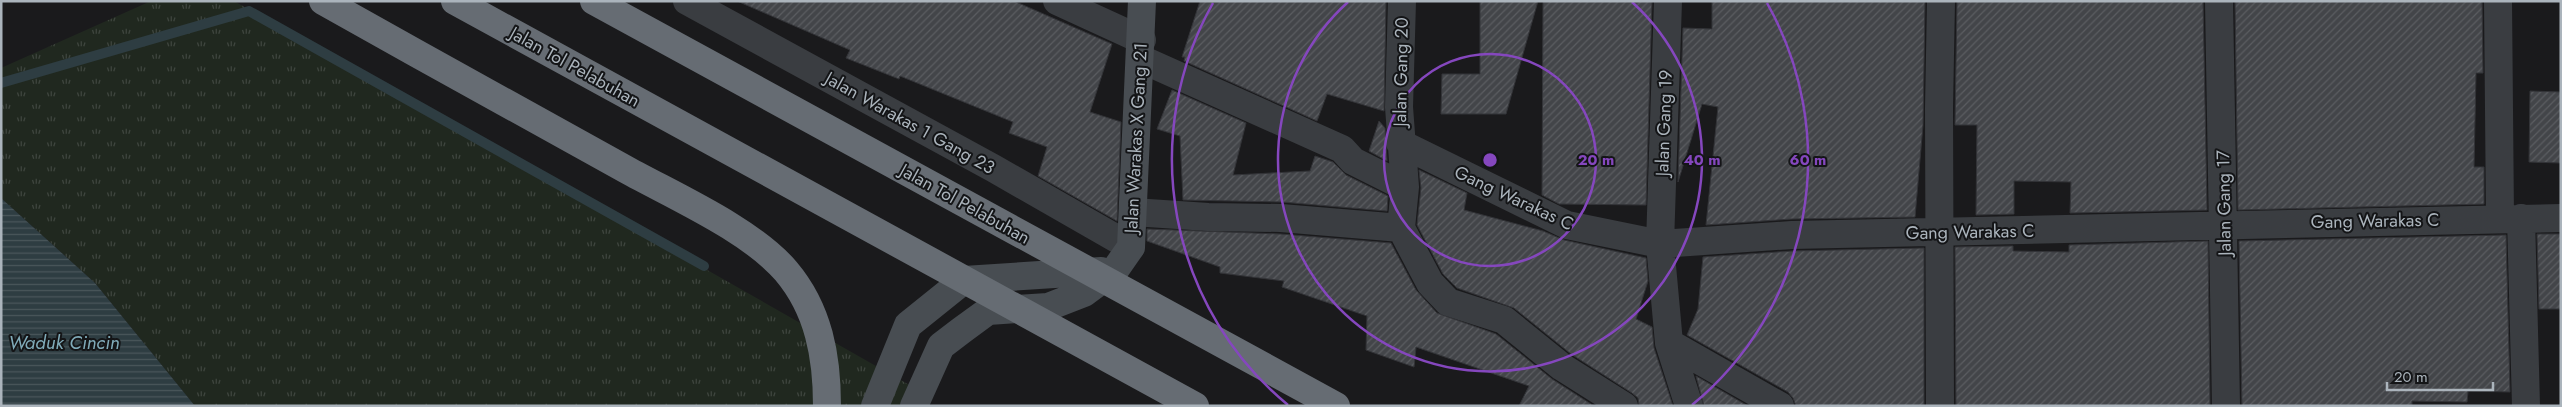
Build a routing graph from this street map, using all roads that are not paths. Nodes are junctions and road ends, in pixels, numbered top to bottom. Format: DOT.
graph roads {
  1 [pos="323,1"];
  2 [pos="455,1"];
  3 [pos="594,1"];
  4 [pos="688,1"];
  5 [pos="1057,1"];
  6 [pos="1142,1"];
  7 [pos="1402,1"];
  8 [pos="1668,1"];
  9 [pos="1941,1"];
  10 [pos="2219,1"];
  11 [pos="2498,1"];
  12 [pos="1141,50"];
  13 [pos="1400,143"];
  14 [pos="1405,187"];
  15 [pos="1133,212"];
  16 [pos="2511,218"];
  17 [pos="2561,218"];
  18 [pos="2224,225"];
  19 [pos="1401,228"];
  20 [pos="1939,233"];
  21 [pos="1660,244"];
  22 [pos="1131,247"];
  23 [pos="1114,270"];
  24 [pos="1670,343"];
  25 [pos="827,406"];
  26 [pos="875,406"];
  27 [pos="914,406"];
  28 [pos="1195,406"];
  29 [pos="1336,406"];
  30 [pos="1624,406"];
  31 [pos="1688,406"];
  32 [pos="1780,406"];
  33 [pos="1940,406"];
  34 [pos="2226,406"];
  35 [pos="2526,406"];
  1 -- 25 [label="highway"];
  2 -- 28 [label="highway, Jalan Tol Pelabuhan, bridge"];
  3 -- 29 [label="highway, Jalan Tol Pelabuhan, bridge"];
  4 -- 22 [label="street, Jalan Warakas 1 Gang 23"];
  5 -- 12 [label="street"];
  6 -- 12 [label="street, Jalan Warakas X Gang 21"];
  7 -- 13 [label="street, Jalan Gang 20"];
  8 -- 21 [label="street, Jalan Gang 19"];
  9 -- 20 [label="street"];
  10 -- 18 [label="street, Jalan Gang 17"];
  11 -- 16 [label="street"];
  12 -- 14 [label="street"];
  12 -- 15 [label="street, Jalan Warakas X Gang 21"];
  13 -- 14 [label="street, Jalan Gang 20"];
  13 -- 21 [label="street, Gang Warakas C"];
  14 -- 19 [label="street, Jalan Gang 20"];
  15 -- 19 [label="street"];
  15 -- 22 [label="street, Jalan Warakas X Gang 21"];
  16 -- 17 [label="street, Gang Warakas C"];
  16 -- 18 [label="street, Gang Warakas C"];
  16 -- 35 [label="street"];
  18 -- 20 [label="street, Gang Warakas C"];
  18 -- 34 [label="street, Jalan Gang 17"];
  19 -- 30 [label="street"];
  20 -- 21 [label="street, Gang Warakas C"];
  20 -- 33 [label="street"];
  21 -- 24 [label="street, Jalan Gang 19"];
  22 -- 23 [label="street, Jalan Warakas X Gang 21"];
  23 -- 26 [label="street"];
  23 -- 27 [label="street, Jalan Warakas X Gang 21"];
  24 -- 31 [label="street, Jalan Gang 19"];
  24 -- 32 [label="street"];
}
